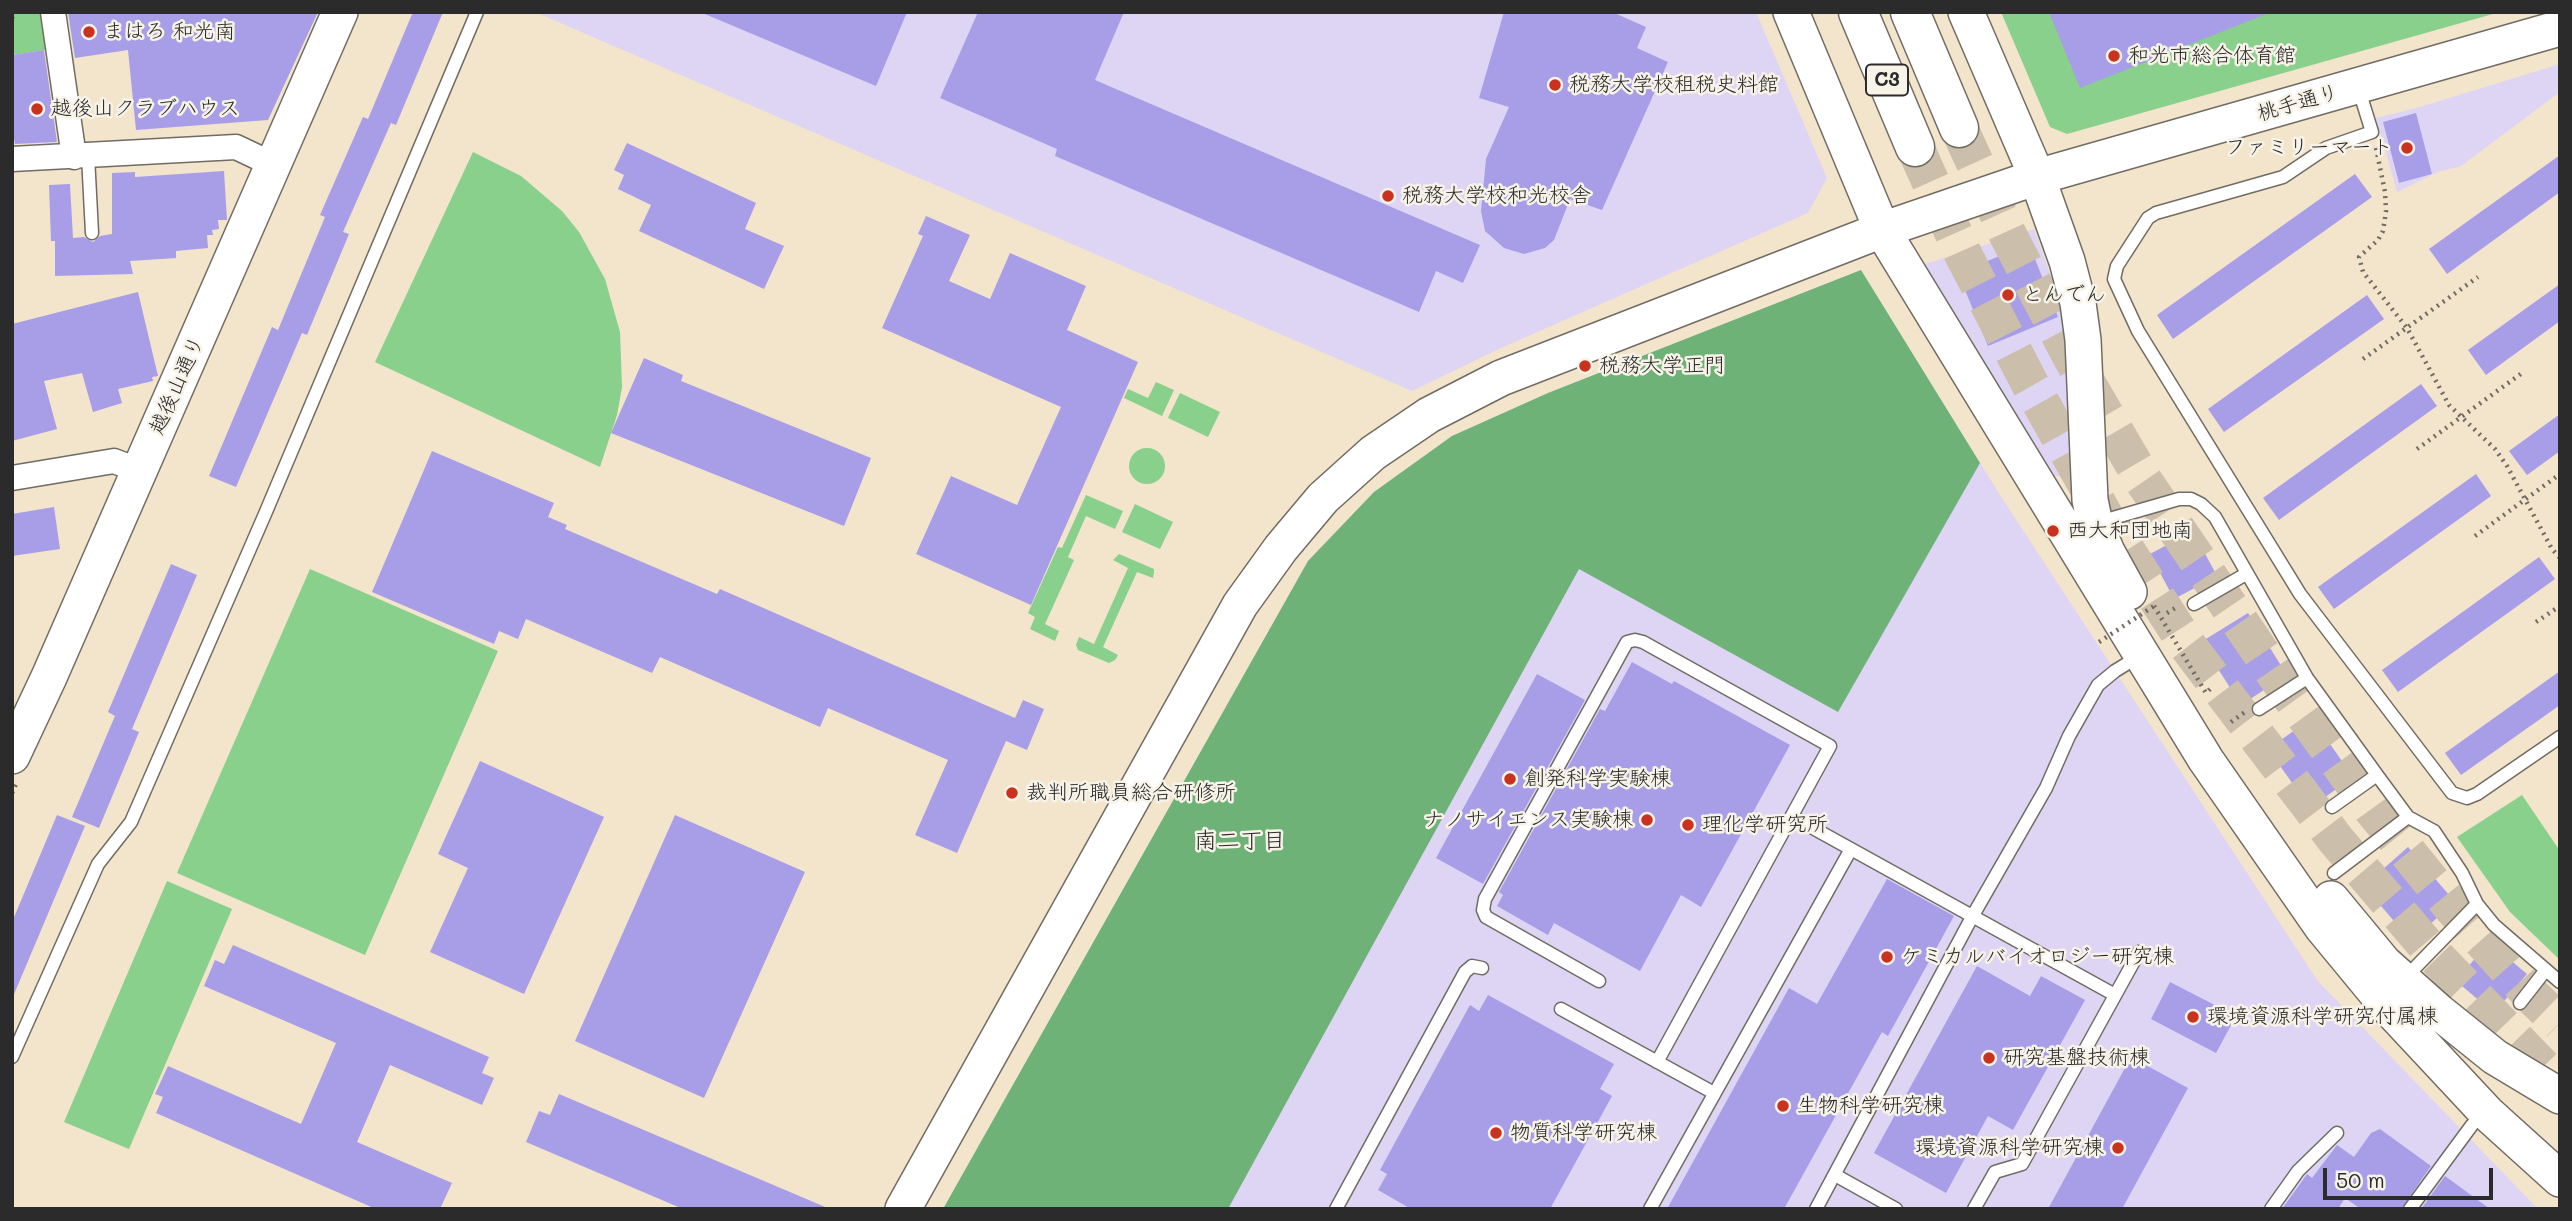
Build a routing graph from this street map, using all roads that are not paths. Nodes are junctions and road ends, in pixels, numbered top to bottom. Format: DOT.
graph roads {
  1 [pos="53,12"];
  2 [pos="340,12"];
  3 [pos="477,12"];
  4 [pos="1791,12"];
  5 [pos="1858,12"];
  6 [pos="1910,12"];
  7 [pos="1966,12"];
  8 [pos="2560,27"];
  9 [pos="2358,86"];
  10 [pos="1959,128"];
  11 [pos="1915,147"];
  12 [pos="81,156"];
  13 [pos="12,159"];
  14 [pos="274,165"];
  15 [pos="2037,177"];
  16 [pos="1882,230"];
  17 [pos="92,233"];
  18 [pos="139,471"];
  19 [pos="12,478"];
  20 [pos="2095,524"];
  21 [pos="2246,573"];
  22 [pos="2194,604"];
  23 [pos="2142,655"];
  24 [pos="2307,678"];
  25 [pos="2259,709"];
  26 [pos="2560,737"];
  27 [pos="12,756"];
  28 [pos="2377,775"];
  29 [pos="2332,807"];
  30 [pos="1793,817"];
  31 [pos="2408,817"];
  32 [pos="1851,849"];
  33 [pos="2334,873"];
  34 [pos="2477,904"];
  35 [pos="1972,917"];
  36 [pos="2139,952"];
  37 [pos="1482,968"];
  38 [pos="2545,971"];
  39 [pos="2403,980"];
  40 [pos="1599,981"];
  41 [pos="2560,982"];
  42 [pos="2115,995"];
  43 [pos="2520,1003"];
  44 [pos="1561,1009"];
  45 [pos="12,1057"];
  46 [pos="1657,1062"];
  47 [pos="1714,1093"];
  48 [pos="2560,1096"];
  49 [pos="2472,1125"];
  50 [pos="2337,1133"];
  51 [pos="1835,1175"];
  52 [pos="2560,1179"];
  53 [pos="906,1208"];
  54 [pos="1336,1209"];
  55 [pos="1650,1209"];
  56 [pos="1816,1209"];
  57 [pos="1896,1209"];
  58 [pos="1975,1209"];
  59 [pos="2271,1209"];
  60 [pos="2410,1209"];
  1 -- 12 [label="street"];
  2 -- 14 [label="street, 越後山通り"];
  3 -- 45 [label="lane"];
  4 -- 16 [label="street"];
  5 -- 11 [label="highway, C3"];
  6 -- 10 [label="highway, C3"];
  7 -- 15 [label="street"];
  8 -- 9 [label="street, 桃手通り"];
  9 -- 15 [label="street, 桃手通り"];
  9 -- 26 [label="lane"];
  12 -- 13 [label="street"];
  12 -- 14 [label="street"];
  12 -- 17 [label="lane"];
  14 -- 18 [label="street, 越後山通り"];
  15 -- 16 [label="street, 桃手通り"];
  15 -- 20 [label="street"];
  16 -- 23 [label="street"];
  16 -- 53 [label="street, 桃手通り"];
  18 -- 19 [label="street"];
  18 -- 27 [label="street, 越後山通り"];
  20 -- 21 [label="lane"];
  20 -- 39 [label="street"];
  21 -- 22 [label="lane"];
  21 -- 24 [label="lane"];
  23 -- 35 [label="lane"];
  23 -- 52 [label="street"];
  24 -- 25 [label="lane"];
  24 -- 28 [label="lane"];
  28 -- 29 [label="lane"];
  28 -- 31 [label="lane"];
  30 -- 32 [label="lane"];
  30 -- 40 [label="lane"];
  30 -- 46 [label="lane"];
  31 -- 33 [label="lane"];
  31 -- 34 [label="lane"];
  32 -- 35 [label="lane"];
  32 -- 47 [label="lane"];
  34 -- 38 [label="lane"];
  34 -- 39 [label="lane"];
  35 -- 42 [label="lane"];
  35 -- 51 [label="lane"];
  36 -- 42 [label="lane"];
  37 -- 54 [label="lane"];
  38 -- 41 [label="lane"];
  38 -- 43 [label="lane"];
  39 -- 48 [label="street"];
  42 -- 58 [label="lane"];
  44 -- 46 [label="lane"];
  46 -- 47 [label="lane"];
  47 -- 55 [label="lane"];
  49 -- 60 [label="lane"];
  50 -- 59 [label="lane"];
  51 -- 56 [label="lane"];
  51 -- 57 [label="lane"];
}
